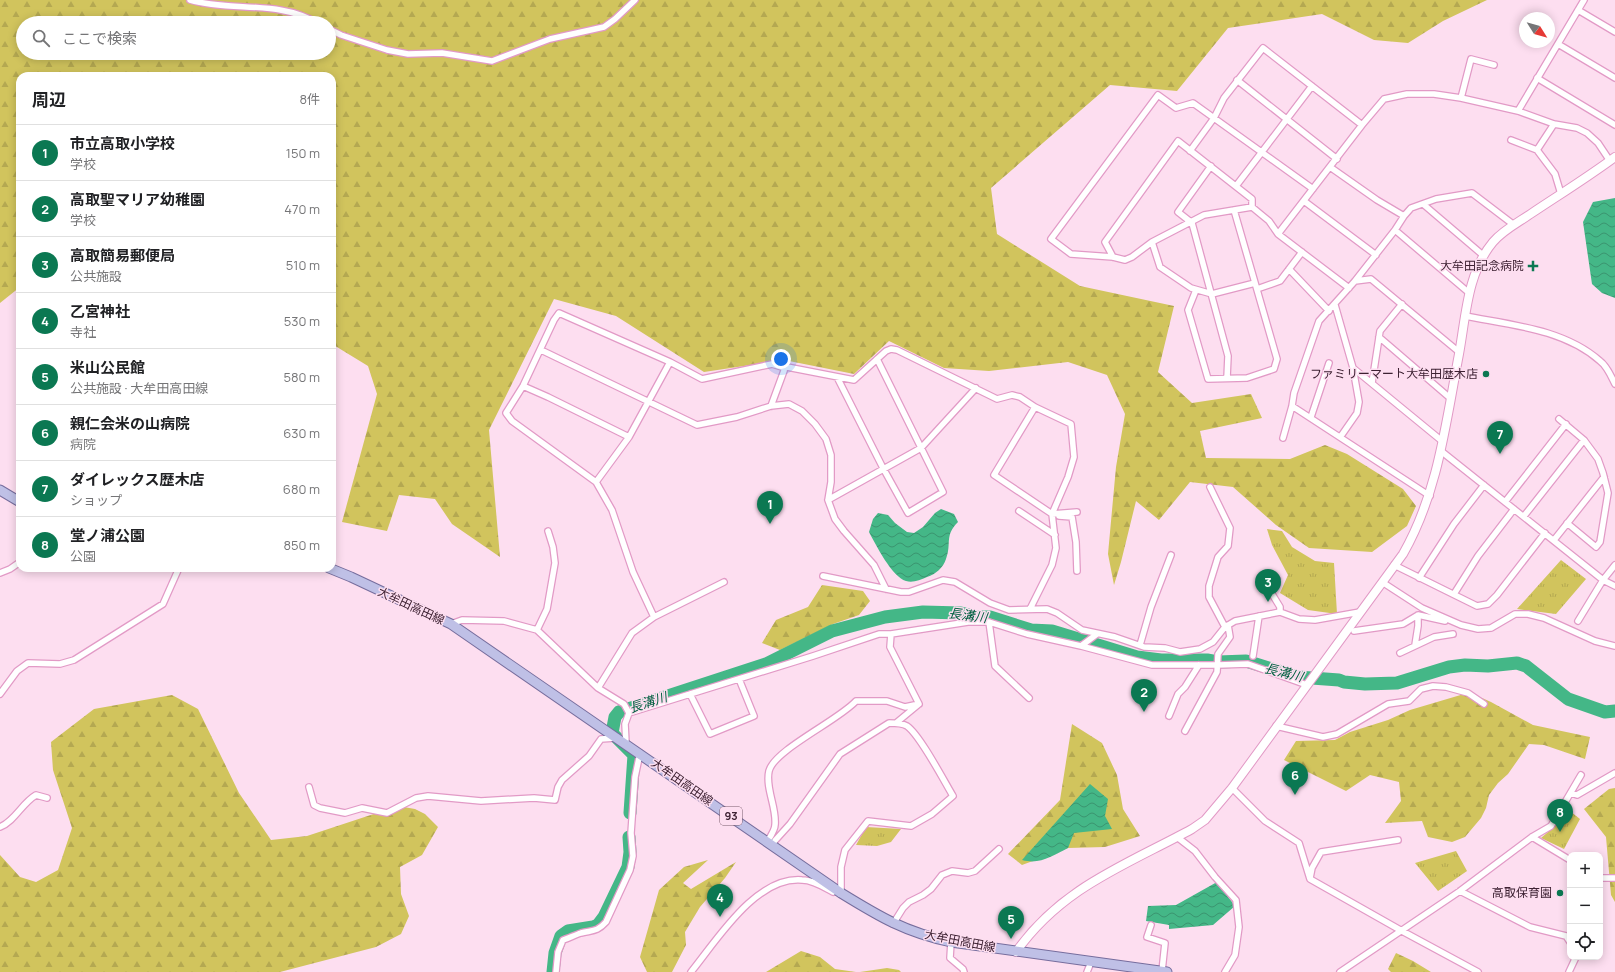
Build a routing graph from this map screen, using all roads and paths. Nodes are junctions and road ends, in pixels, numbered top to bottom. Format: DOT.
graph roads {
  1 [pos="190,0"];
  2 [pos="635,0"];
  3 [pos="1584,0"];
  4 [pos="1578,10"];
  5 [pos="306,16"];
  6 [pos="1615,32"];
  7 [pos="336,33"];
  8 [pos="1558,44"];
  9 [pos="1494,66"];
  10 [pos="1538,78"];
  11 [pos="1615,78"];
  12 [pos="1237,80"];
  13 [pos="1312,86"];
  14 [pos="1461,98"];
  15 [pos="1518,112"];
  16 [pos="1214,118"];
  17 [pos="1286,119"];
  18 [pos="1554,124"];
  19 [pos="1362,125"];
  20 [pos="1615,125"];
  21 [pos="1511,140"];
  22 [pos="1537,150"];
  23 [pos="1190,151"];
  24 [pos="1261,153"];
  25 [pos="1337,159"];
  26 [pos="1612,159"];
  27 [pos="1211,166"];
  28 [pos="1330,167"];
  29 [pos="1236,186"];
  30 [pos="1313,189"];
  31 [pos="1561,194"];
  32 [pos="1304,201"];
  33 [pos="1423,204"];
  34 [pos="1252,207"];
  35 [pos="1234,210"];
  36 [pos="1404,216"];
  37 [pos="1192,222"];
  38 [pos="1514,225"];
  39 [pos="1395,230"];
  40 [pos="1278,234"];
  41 [pos="1152,242"];
  42 [pos="1302,252"];
  43 [pos="1376,255"];
  44 [pos="1484,256"];
  45 [pos="1112,257"];
  46 [pos="1289,269"];
  47 [pos="1355,281"];
  48 [pos="1256,286"];
  49 [pos="1349,288"];
  50 [pos="1196,290"];
  51 [pos="1468,292"];
  52 [pos="1212,294"];
  53 [pos="1402,304"];
  54 [pos="1335,305"];
  55 [pos="1329,310"];
  56 [pos="1465,316"];
  57 [pos="1379,337"];
  58 [pos="541,350"];
  59 [pos="1459,352"];
  60 [pos="877,359"];
  61 [pos="670,362"];
  62 [pos="1329,363"];
  63 [pos="785,368"];
  64 [pos="1353,368"];
  65 [pos="837,377"];
  66 [pos="1227,378"];
  67 [pos="1372,383"];
  68 [pos="1615,384"];
  69 [pos="523,386"];
  70 [pos="976,388"];
  71 [pos="1450,398"];
  72 [pos="648,402"];
  73 [pos="771,406"];
  74 [pos="1292,406"];
  75 [pos="1035,407"];
  76 [pos="1311,417"];
  77 [pos="1559,419"];
  78 [pos="1566,424"];
  79 [pos="1341,436"];
  80 [pos="629,437"];
  81 [pos="1283,438"];
  82 [pos="1584,440"];
  83 [pos="1442,441"];
  84 [pos="921,448"];
  85 [pos="1441,451"];
  86 [pos="883,468"];
  87 [pos="1604,477"];
  88 [pos="596,482"];
  89 [pos="1484,485"];
  90 [pos="1210,487"];
  91 [pos="0,490"];
  92 [pos="1430,496"];
  93 [pos="16,500"];
  94 [pos="828,500"];
  95 [pos="1505,502"];
  96 [pos="1514,509"];
  97 [pos="1019,511"];
  98 [pos="1077,512"];
  99 [pos="1052,515"];
  100 [pos="1524,516"];
  101 [pos="1567,523"];
  102 [pos="548,531"];
  103 [pos="1545,533"];
  104 [pos="1055,535"];
  105 [pos="1554,540"];
  106 [pos="1171,555"];
  107 [pos="16,565"];
  108 [pos="1394,565"];
  109 [pos="1615,565"];
  110 [pos="336,571"];
  111 [pos="1077,571"];
  112 [pos="177,572"];
  113 [pos="0,573"];
  114 [pos="823,576"];
  115 [pos="1419,578"];
  116 [pos="1277,579"];
  117 [pos="1604,580"];
  118 [pos="724,582"];
  119 [pos="1382,582"];
  120 [pos="1615,586"];
  121 [pos="886,589"];
  122 [pos="1454,594"];
  123 [pos="1030,609"];
  124 [pos="1280,612"];
  125 [pos="1360,612"];
  126 [pos="1418,615"];
  127 [pos="1259,616"];
  128 [pos="654,617"];
  129 [pos="1578,620"];
  130 [pos="989,622"];
  131 [pos="451,624"];
  132 [pos="1461,625"];
  133 [pos="1226,626"];
  134 [pos="537,630"];
  135 [pos="1354,631"];
  136 [pos="891,634"];
  137 [pos="1097,634"];
  138 [pos="1453,634"];
  139 [pos="1140,645"];
  140 [pos="1415,645"];
  141 [pos="1081,646"];
  142 [pos="1615,646"];
  143 [pos="1400,653"];
  144 [pos="1252,656"];
  145 [pos="1199,665"];
  146 [pos="1218,666"];
  147 [pos="739,679"];
  148 [pos="1307,685"];
  149 [pos="598,688"];
  150 [pos="0,694"];
  151 [pos="690,694"];
  152 [pos="1029,698"];
  153 [pos="919,704"];
  154 [pos="1484,704"];
  155 [pos="629,713"];
  156 [pos="1169,716"];
  157 [pos="896,723"];
  158 [pos="1276,726"];
  159 [pos="1185,731"];
  160 [pos="617,738"];
  161 [pos="626,743"];
  162 [pos="640,754"];
  163 [pos="1615,773"];
  164 [pos="1581,775"];
  165 [pos="309,787"];
  166 [pos="1232,788"];
  167 [pos="1571,793"];
  168 [pos="47,798"];
  169 [pos="0,827"];
  170 [pos="1178,837"];
  171 [pos="1532,837"];
  172 [pos="1398,840"];
  173 [pos="769,843"];
  174 [pos="999,849"];
  175 [pos="1567,858"];
  176 [pos="1310,878"];
  177 [pos="1603,878"];
  178 [pos="1615,878"];
  179 [pos="1460,891"];
  180 [pos="842,893"];
  181 [pos="893,924"];
  182 [pos="1151,925"];
  183 [pos="1402,931"];
  184 [pos="1567,938"];
  185 [pos="951,942"];
  186 [pos="1016,952"];
  187 [pos="1575,960"];
  188 [pos="1091,962"];
  189 [pos="1343,971"];
  190 [pos="556,972"];
  191 [pos="691,972"];
  192 [pos="964,972"];
  193 [pos="1087,972"];
  194 [pos="1164,972"];
  195 [pos="1225,972"];
  196 [pos="1478,972"];
  197 [pos="1569,972"];
  1 -- 5 [label="street"];
  2 -- 7 [label="street"];
  3 -- 4 [label="street"];
  4 -- 6 [label="street"];
  4 -- 8 [label="street"];
  8 -- 10 [label="street"];
  8 -- 11 [label="street"];
  9 -- 14 [label="street"];
  10 -- 15 [label="street"];
  10 -- 20 [label="street"];
  12 -- 13 [label="street"];
  12 -- 16 [label="street"];
  12 -- 17 [label="street"];
  13 -- 17 [label="street"];
  13 -- 19 [label="street"];
  14 -- 15 [label="street"];
  14 -- 19 [label="street"];
  15 -- 18 [label="street"];
  16 -- 23 [label="street"];
  16 -- 24 [label="street"];
  16 -- 45 [label="street"];
  17 -- 24 [label="street"];
  17 -- 25 [label="street"];
  18 -- 22 [label="street"];
  18 -- 26 [label="street"];
  19 -- 25 [label="street"];
  21 -- 22 [label="street"];
  22 -- 31 [label="street"];
  23 -- 27 [label="street"];
  23 -- 45 [label="street"];
  24 -- 29 [label="street"];
  24 -- 30 [label="street"];
  25 -- 28 [label="street"];
  26 -- 31 [label="street"];
  27 -- 29 [label="street"];
  27 -- 37 [label="street"];
  28 -- 30 [label="street"];
  28 -- 36 [label="street"];
  29 -- 34 [label="street"];
  30 -- 32 [label="street"];
  31 -- 38 [label="street"];
  32 -- 40 [label="street"];
  32 -- 43 [label="street"];
  33 -- 36 [label="street"];
  33 -- 38 [label="street"];
  33 -- 44 [label="street"];
  34 -- 35 [label="street"];
  34 -- 40 [label="street"];
  35 -- 37 [label="street"];
  35 -- 48 [label="street"];
  36 -- 39 [label="street"];
  37 -- 41 [label="street"];
  37 -- 52 [label="street"];
  38 -- 44 [label="street"];
  39 -- 43 [label="street"];
  39 -- 51 [label="street"];
  40 -- 42 [label="street"];
  41 -- 45 [label="street"];
  41 -- 50 [label="street"];
  42 -- 46 [label="street"];
  42 -- 49 [label="street"];
  43 -- 47 [label="street"];
  44 -- 51 [label="street"];
  46 -- 48 [label="street"];
  46 -- 55 [label="street"];
  47 -- 49 [label="street"];
  47 -- 53 [label="street"];
  48 -- 52 [label="street"];
  48 -- 66 [label="street"];
  49 -- 54 [label="street"];
  50 -- 52 [label="street"];
  50 -- 66 [label="street"];
  51 -- 56 [label="street"];
  52 -- 66 [label="street"];
  53 -- 57 [label="street"];
  53 -- 59 [label="street"];
  54 -- 55 [label="street"];
  54 -- 64 [label="street"];
  55 -- 74 [label="street"];
  56 -- 59 [label="street"];
  56 -- 68 [label="street"];
  57 -- 67 [label="street"];
  57 -- 71 [label="street"];
  58 -- 61 [label="street"];
  58 -- 69 [label="street"];
  58 -- 72 [label="street"];
  59 -- 71 [label="street"];
  60 -- 65 [label="street"];
  60 -- 70 [label="street"];
  60 -- 84 [label="street"];
  61 -- 63 [label="street"];
  61 -- 72 [label="street"];
  62 -- 76 [label="street"];
  63 -- 65 [label="street"];
  63 -- 73 [label="street"];
  64 -- 67 [label="street"];
  64 -- 79 [label="street"];
  65 -- 86 [label="street"];
  67 -- 83 [label="street"];
  69 -- 80 [label="street"];
  69 -- 88 [label="street"];
  70 -- 75 [label="street"];
  70 -- 84 [label="street"];
  71 -- 83 [label="street"];
  72 -- 73 [label="street"];
  72 -- 80 [label="street"];
  73 -- 94 [label="street"];
  74 -- 76 [label="street"];
  74 -- 81 [label="street"];
  75 -- 99 [label="street"];
  75 -- 99 [label="street"];
  76 -- 79 [label="street"];
  77 -- 78 [label="street"];
  78 -- 82 [label="street"];
  78 -- 95 [label="street"];
  79 -- 92 [label="street"];
  80 -- 88 [label="street"];
  82 -- 87 [label="street"];
  82 -- 100 [label="street"];
  83 -- 85 [label="street"];
  84 -- 86 [label="street"];
  84 -- 86 [label="street"];
  85 -- 89 [label="street"];
  85 -- 92 [label="street"];
  86 -- 94 [label="street"];
  87 -- 101 [label="street"];
  87 -- 101 [label="street"];
  88 -- 128 [label="street"];
  89 -- 95 [label="street"];
  89 -- 115 [label="street"];
  90 -- 133 [label="street"];
  91 -- 93 [label="main road"];
  92 -- 108 [label="street"];
  94 -- 121 [label="street"];
  95 -- 96 [label="street"];
  96 -- 100 [label="street"];
  96 -- 122 [label="street"];
  97 -- 104 [label="street"];
  98 -- 99 [label="street"];
  99 -- 104 [label="street"];
  99 -- 111 [label="street"];
  100 -- 103 [label="street"];
  101 -- 105 [label="street"];
  102 -- 134 [label="street"];
  103 -- 105 [label="street"];
  103 -- 122 [label="street"];
  104 -- 123 [label="street"];
  105 -- 117 [label="street"];
  106 -- 139 [label="street"];
  107 -- 113 [label="street"];
  108 -- 115 [label="street"];
  108 -- 119 [label="street"];
  109 -- 117 [label="street"];
  110 -- 131 [label="main road, 大牟田高田線 / 93"];
  112 -- 150 [label="street"];
  114 -- 121 [label="street"];
  115 -- 122 [label="street"];
  116 -- 124 [label="street"];
  117 -- 120 [label="street"];
  117 -- 129 [label="street"];
  118 -- 128 [label="street"];
  119 -- 125 [label="street"];
  119 -- 132 [label="street"];
  121 -- 123 [label="street"];
  123 -- 137 [label="street"];
  124 -- 125 [label="street"];
  124 -- 127 [label="street"];
  125 -- 148 [label="street"];
  126 -- 132 [label="street"];
  126 -- 135 [label="street"];
  126 -- 140 [label="street"];
  127 -- 133 [label="street"];
  127 -- 144 [label="street"];
  128 -- 149 [label="street"];
  130 -- 136 [label="street"];
  130 -- 141 [label="street"];
  130 -- 152 [label="street"];
  131 -- 134 [label="street"];
  131 -- 160 [label="main road, 大牟田高田線 / 93"];
  132 -- 142 [label="street"];
  133 -- 139 [label="street"];
  133 -- 146 [label="street"];
  134 -- 149 [label="street"];
  136 -- 147 [label="street"];
  136 -- 153 [label="street"];
  137 -- 139 [label="street"];
  137 -- 141 [label="street"];
  138 -- 140 [label="street"];
  140 -- 143 [label="street"];
  141 -- 145 [label="street"];
  145 -- 146 [label="street"];
  145 -- 156 [label="street"];
  146 -- 148 [label="street"];
  146 -- 159 [label="street"];
  147 -- 151 [label="street"];
  147 -- 151 [label="street"];
  148 -- 158 [label="street"];
  149 -- 155 [label="street"];
  151 -- 155 [label="street"];
  153 -- 157 [label="street"];
  153 -- 173 [label="street"];
  154 -- 158 [label="street"];
  155 -- 161 [label="street"];
  157 -- 173 [label="street"];
  157 -- 180 [label="street"];
  158 -- 166 [label="street"];
  160 -- 161 [label="main road, 大牟田高田線 / 93"];
  160 -- 165 [label="street"];
  161 -- 162 [label="main road, 大牟田高田線 / 93"];
  162 -- 173 [label="main road, 大牟田高田線 / 93"];
  162 -- 190 [label="street"];
  163 -- 167 [label="street"];
  164 -- 167 [label="street"];
  166 -- 170 [label="street"];
  166 -- 176 [label="street"];
  167 -- 171 [label="street"];
  168 -- 169 [label="street"];
  170 -- 186 [label="street"];
  170 -- 195 [label="street"];
  171 -- 175 [label="street"];
  171 -- 179 [label="street"];
  172 -- 176 [label="street"];
  173 -- 180 [label="main road, 大牟田高田線 / 93"];
  174 -- 181 [label="street"];
  176 -- 183 [label="street"];
  177 -- 178 [label="street"];
  179 -- 183 [label="street"];
  179 -- 184 [label="street"];
  180 -- 181 [label="main road, 大牟田高田線 / 93"];
  180 -- 191 [label="street"];
  181 -- 185 [label="main road, 大牟田高田線 / 93"];
  182 -- 194 [label="street"];
  183 -- 189 [label="street"];
  183 -- 196 [label="street"];
  185 -- 186 [label="main road, 大牟田高田線 / 93"];
  185 -- 192 [label="street"];
  186 -- 188 [label="main road, 大牟田高田線 / 93"];
  187 -- 197 [label="street"];
  188 -- 193 [label="street"];
  188 -- 194 [label="main road, 大牟田高田線 / 93"];
}
